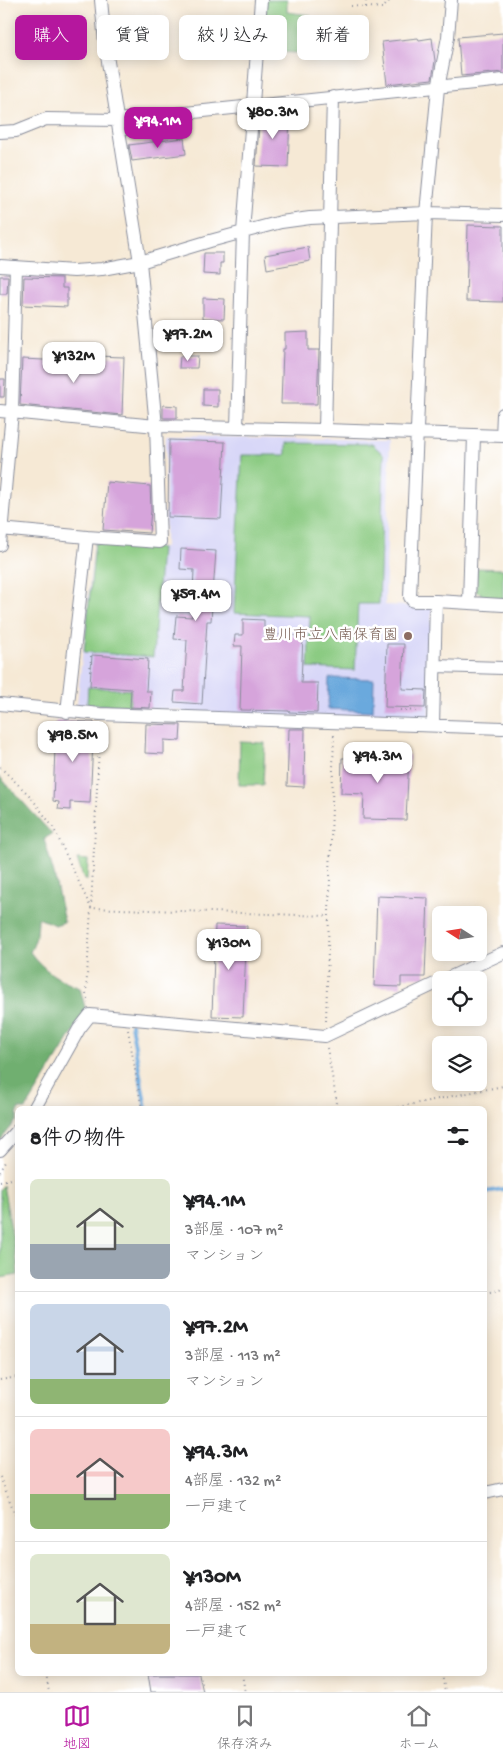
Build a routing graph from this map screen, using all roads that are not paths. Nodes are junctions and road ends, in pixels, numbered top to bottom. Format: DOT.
graph roads {
  1 [pos="101,0"];
  2 [pos="261,0"];
  3 [pos="451,0"];
  4 [pos="503,80"];
  5 [pos="438,88"];
  6 [pos="333,98"];
  7 [pos="253,106"];
  8 [pos="117,120"];
  9 [pos="0,132"];
  10 [pos="426,213"];
  11 [pos="503,215"];
  12 [pos="330,218"];
  13 [pos="243,232"];
  14 [pos="140,262"];
  15 [pos="0,266"];
  16 [pos="16,266"];
  17 [pos="6,412"];
  18 [pos="503,414"];
  19 [pos="156,426"];
  20 [pos="237,428"];
  21 [pos="325,430"];
  22 [pos="417,432"];
  23 [pos="474,435"];
  24 [pos="502,436"];
  25 [pos="1,529"];
  26 [pos="87,537"];
  27 [pos="0,545"];
  28 [pos="436,601"];
  29 [pos="469,603"];
  30 [pos="503,605"];
  31 [pos="435,666"];
  32 [pos="503,668"];
  33 [pos="0,704"];
  34 [pos="67,712"];
  35 [pos="433,725"];
  36 [pos="503,728"];
  37 [pos="503,953"];
  38 [pos="464,971"];
  39 [pos="432,986"];
  40 [pos="36,1106"];
  41 [pos="15,1133"];
  42 [pos="0,1150"];
  43 [pos="503,1489"];
  44 [pos="487,1493"];
  1 -- 8 [label="street"];
  2 -- 7 [label="street"];
  3 -- 5 [label="street"];
  4 -- 5 [label="street"];
  5 -- 6 [label="street"];
  5 -- 10 [label="street"];
  6 -- 7 [label="street"];
  6 -- 12 [label="street"];
  7 -- 8 [label="street"];
  7 -- 13 [label="street"];
  8 -- 9 [label="street"];
  8 -- 14 [label="street"];
  10 -- 11 [label="street"];
  10 -- 12 [label="street"];
  10 -- 22 [label="street"];
  12 -- 13 [label="street"];
  12 -- 21 [label="street"];
  13 -- 14 [label="street"];
  13 -- 20 [label="street"];
  14 -- 16 [label="street"];
  14 -- 19 [label="street"];
  15 -- 16 [label="street"];
  16 -- 17 [label="street"];
  17 -- 19 [label="street"];
  17 -- 25 [label="street"];
  18 -- 24 [label="street"];
  19 -- 20 [label="street"];
  19 -- 26 [label="street"];
  20 -- 21 [label="street"];
  21 -- 22 [label="street"];
  22 -- 23 [label="street"];
  22 -- 28 [label="street"];
  23 -- 24 [label="street"];
  23 -- 29 [label="street"];
  25 -- 26 [label="street"];
  25 -- 27 [label="street"];
  26 -- 34 [label="street"];
  28 -- 29 [label="street"];
  28 -- 31 [label="street"];
  29 -- 30 [label="street"];
  31 -- 32 [label="street"];
  31 -- 35 [label="street"];
  33 -- 34 [label="street"];
  34 -- 35 [label="street"];
  35 -- 36 [label="street"];
  37 -- 38 [label="street"];
  39 -- 40 [label="street"];
  41 -- 42 [label="street"];
  43 -- 44 [label="street"];
}
